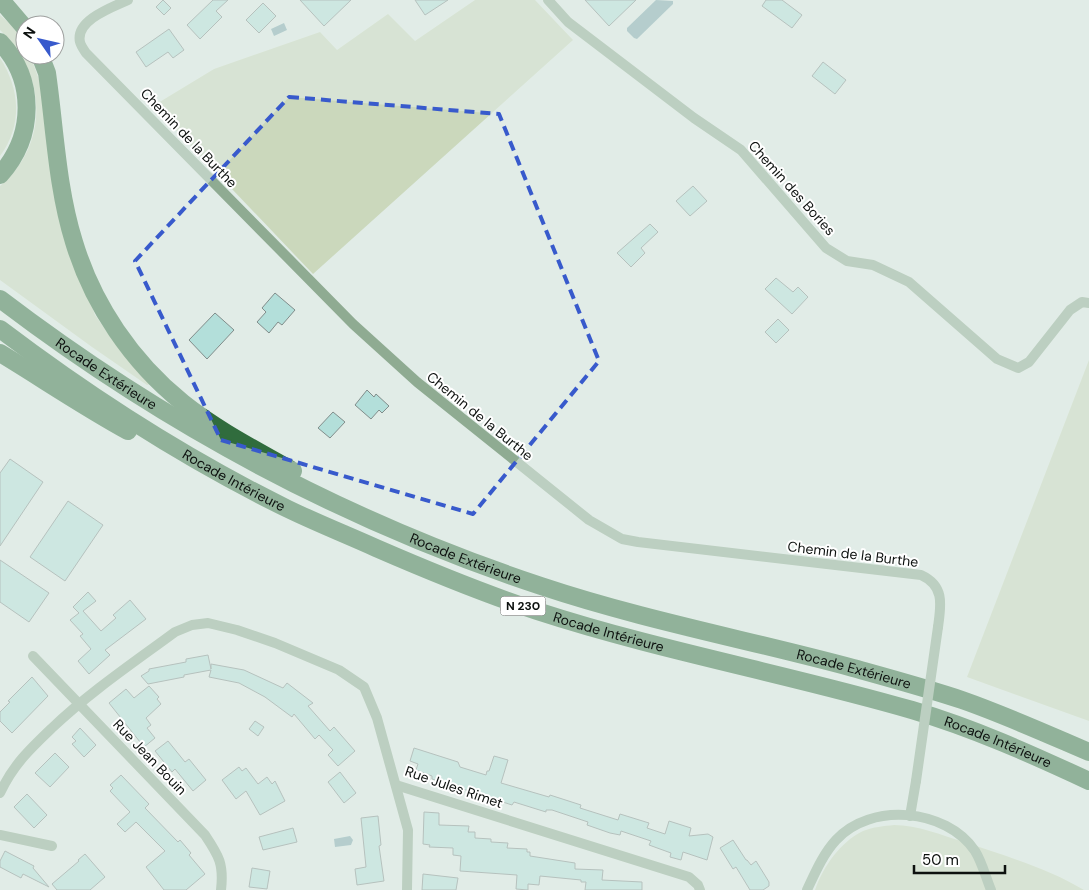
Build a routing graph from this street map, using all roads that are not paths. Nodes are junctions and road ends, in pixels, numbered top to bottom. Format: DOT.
graph roads {
  1 [pos="128,0"];
  2 [pos="548,0"];
  3 [pos="4,5"];
  4 [pos="15,17"];
  5 [pos="0,42"];
  6 [pos="44,65"];
  7 [pos="0,175"];
  8 [pos="0,300"];
  9 [pos="1089,303"];
  10 [pos="0,330"];
  11 [pos="0,353"];
  12 [pos="219,473"];
  13 [pos="386,527"];
  14 [pos="33,656"];
  15 [pos="79,703"];
  16 [pos="1089,752"];
  17 [pos="1089,781"];
  18 [pos="396,785"];
  19 [pos="0,793"];
  20 [pos="910,816"];
  21 [pos="0,835"];
  22 [pos="52,846"];
  23 [pos="221,890"];
  24 [pos="408,890"];
  25 [pos="700,890"];
  26 [pos="807,890"];
  27 [pos="992,890"];
  1 -- 20 [label="street, Chemin de la Burthe, bridge"];
  2 -- 9 [label="street, Chemin des Bories"];
  3 -- 4 [label="highway"];
  5 -- 7 [label="highway"];
  6 -- 13 [label="highway"];
  8 -- 13 [label="highway, Rocade Extérieure / N 230"];
  10 -- 12 [label="highway, Rocade Intérieure / N 230"];
  11 -- 12 [label="highway"];
  12 -- 17 [label="highway, Rocade Intérieure / N 230"];
  13 -- 16 [label="highway, Rocade Extérieure / N 230"];
  14 -- 15 [label="street, Rue Jean Bouin"];
  15 -- 18 [label="street, Rue Jules Rimet"];
  15 -- 19 [label="street, Rue Jules Rimet"];
  15 -- 23 [label="street, Rue Jean Bouin"];
  18 -- 24 [label="street"];
  18 -- 25 [label="street, Rue Jules Rimet"];
  20 -- 26 [label="street"];
  20 -- 27 [label="street"];
  21 -- 22 [label="street"];
}
